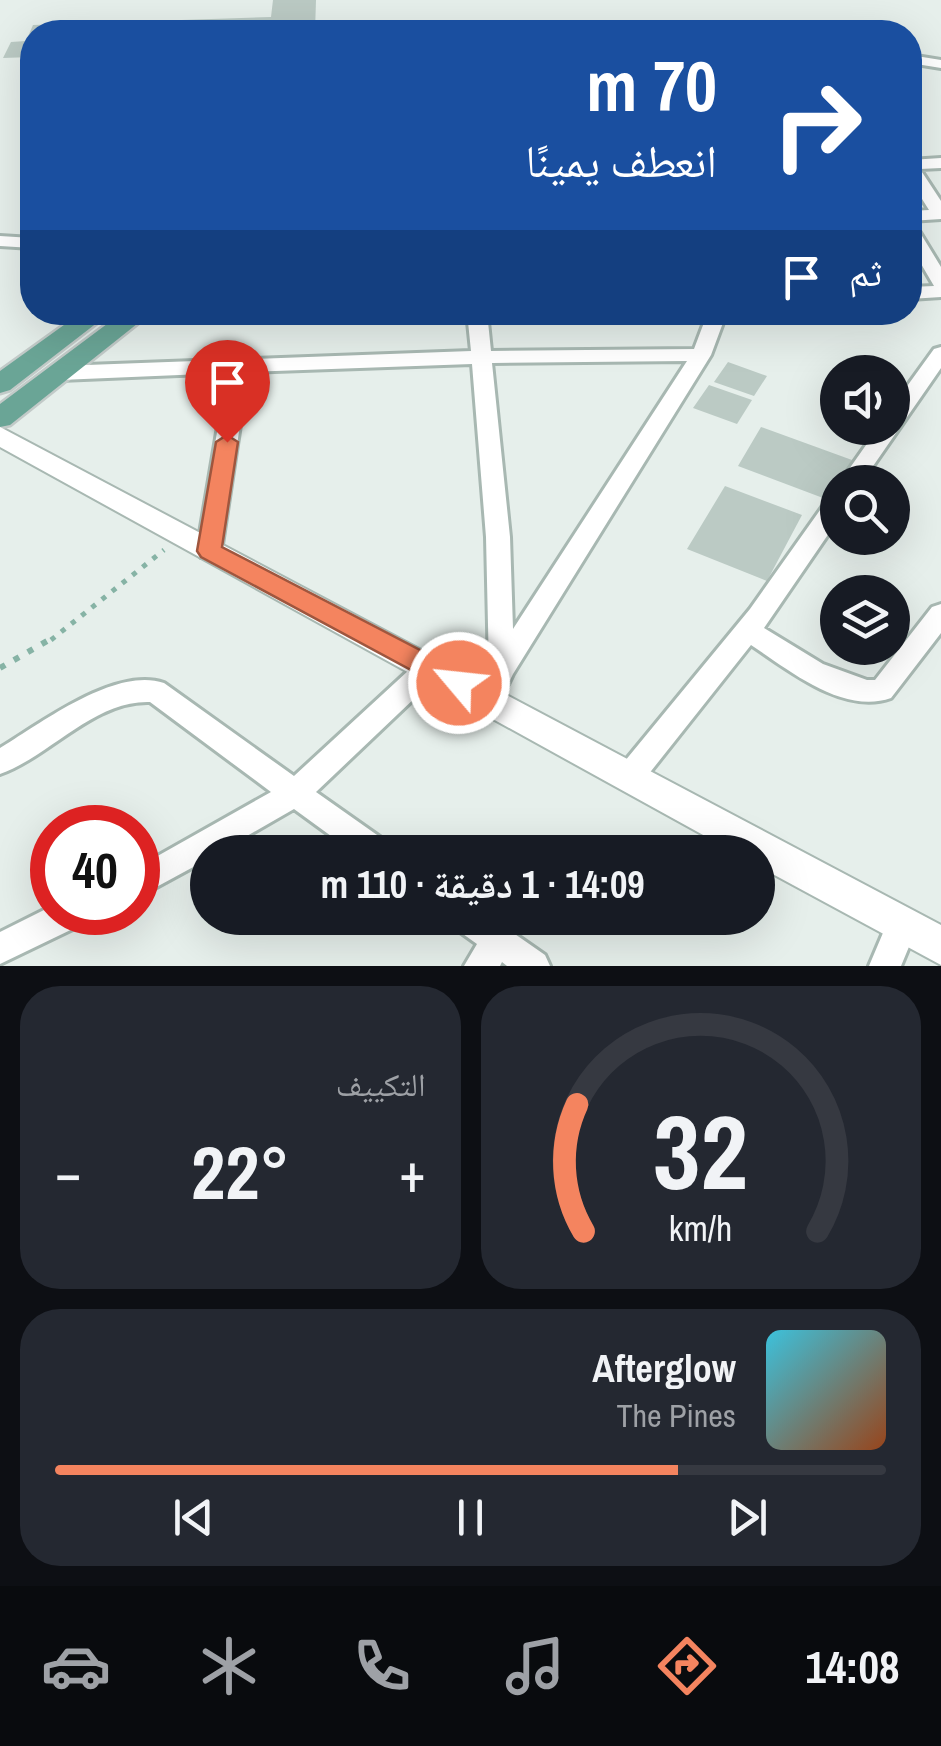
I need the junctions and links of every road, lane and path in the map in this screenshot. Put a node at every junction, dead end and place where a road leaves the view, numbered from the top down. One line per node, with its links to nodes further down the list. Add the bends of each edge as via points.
1 (922, 185): 2 (street, via 941,214)
2 (922, 215)
3 (922, 250): 4 (street)
4 (941, 282)
5 (82, 325): 14 (main road)
6 (123, 325): 13 (main road)
7 (479, 325): 11 (street)
8 (713, 325): 10 (street)
9 (941, 353): 15 (street)
10 (701, 355): 11 (street); 24 (street)
11 (484, 358): 12 (street); 24 (street, via 498,537)
12 (238, 370): 13 (street); 19 (street)
13 (60, 373): 16 (main road)
14 (0, 384)
15 (910, 398)
16 (0, 418)
17 (0, 436): 19 (street)
18 (820, 527): 21 (street)
19 (197, 543): 22 (path); 23 (street)
20 (941, 614): 21 (street, via 882,690 867,694)
21 (747, 630): 26 (street)
22 (0, 668)
23 (430, 668): 24 (street); 27 (street)
24 (495, 684): 26 (street)
25 (0, 762): 27 (street, via 143,688)
26 (630, 776): 30 (street)
27 (296, 792): 28 (street); 29 (street)
28 (353, 835)
29 (160, 870)
30 (902, 925): 32 (street); 36 (street)
31 (30, 933): 33 (street)
32 (941, 946)
33 (0, 948)
34 (490, 953): 35 (street)
35 (534, 966)
36 (885, 966)

